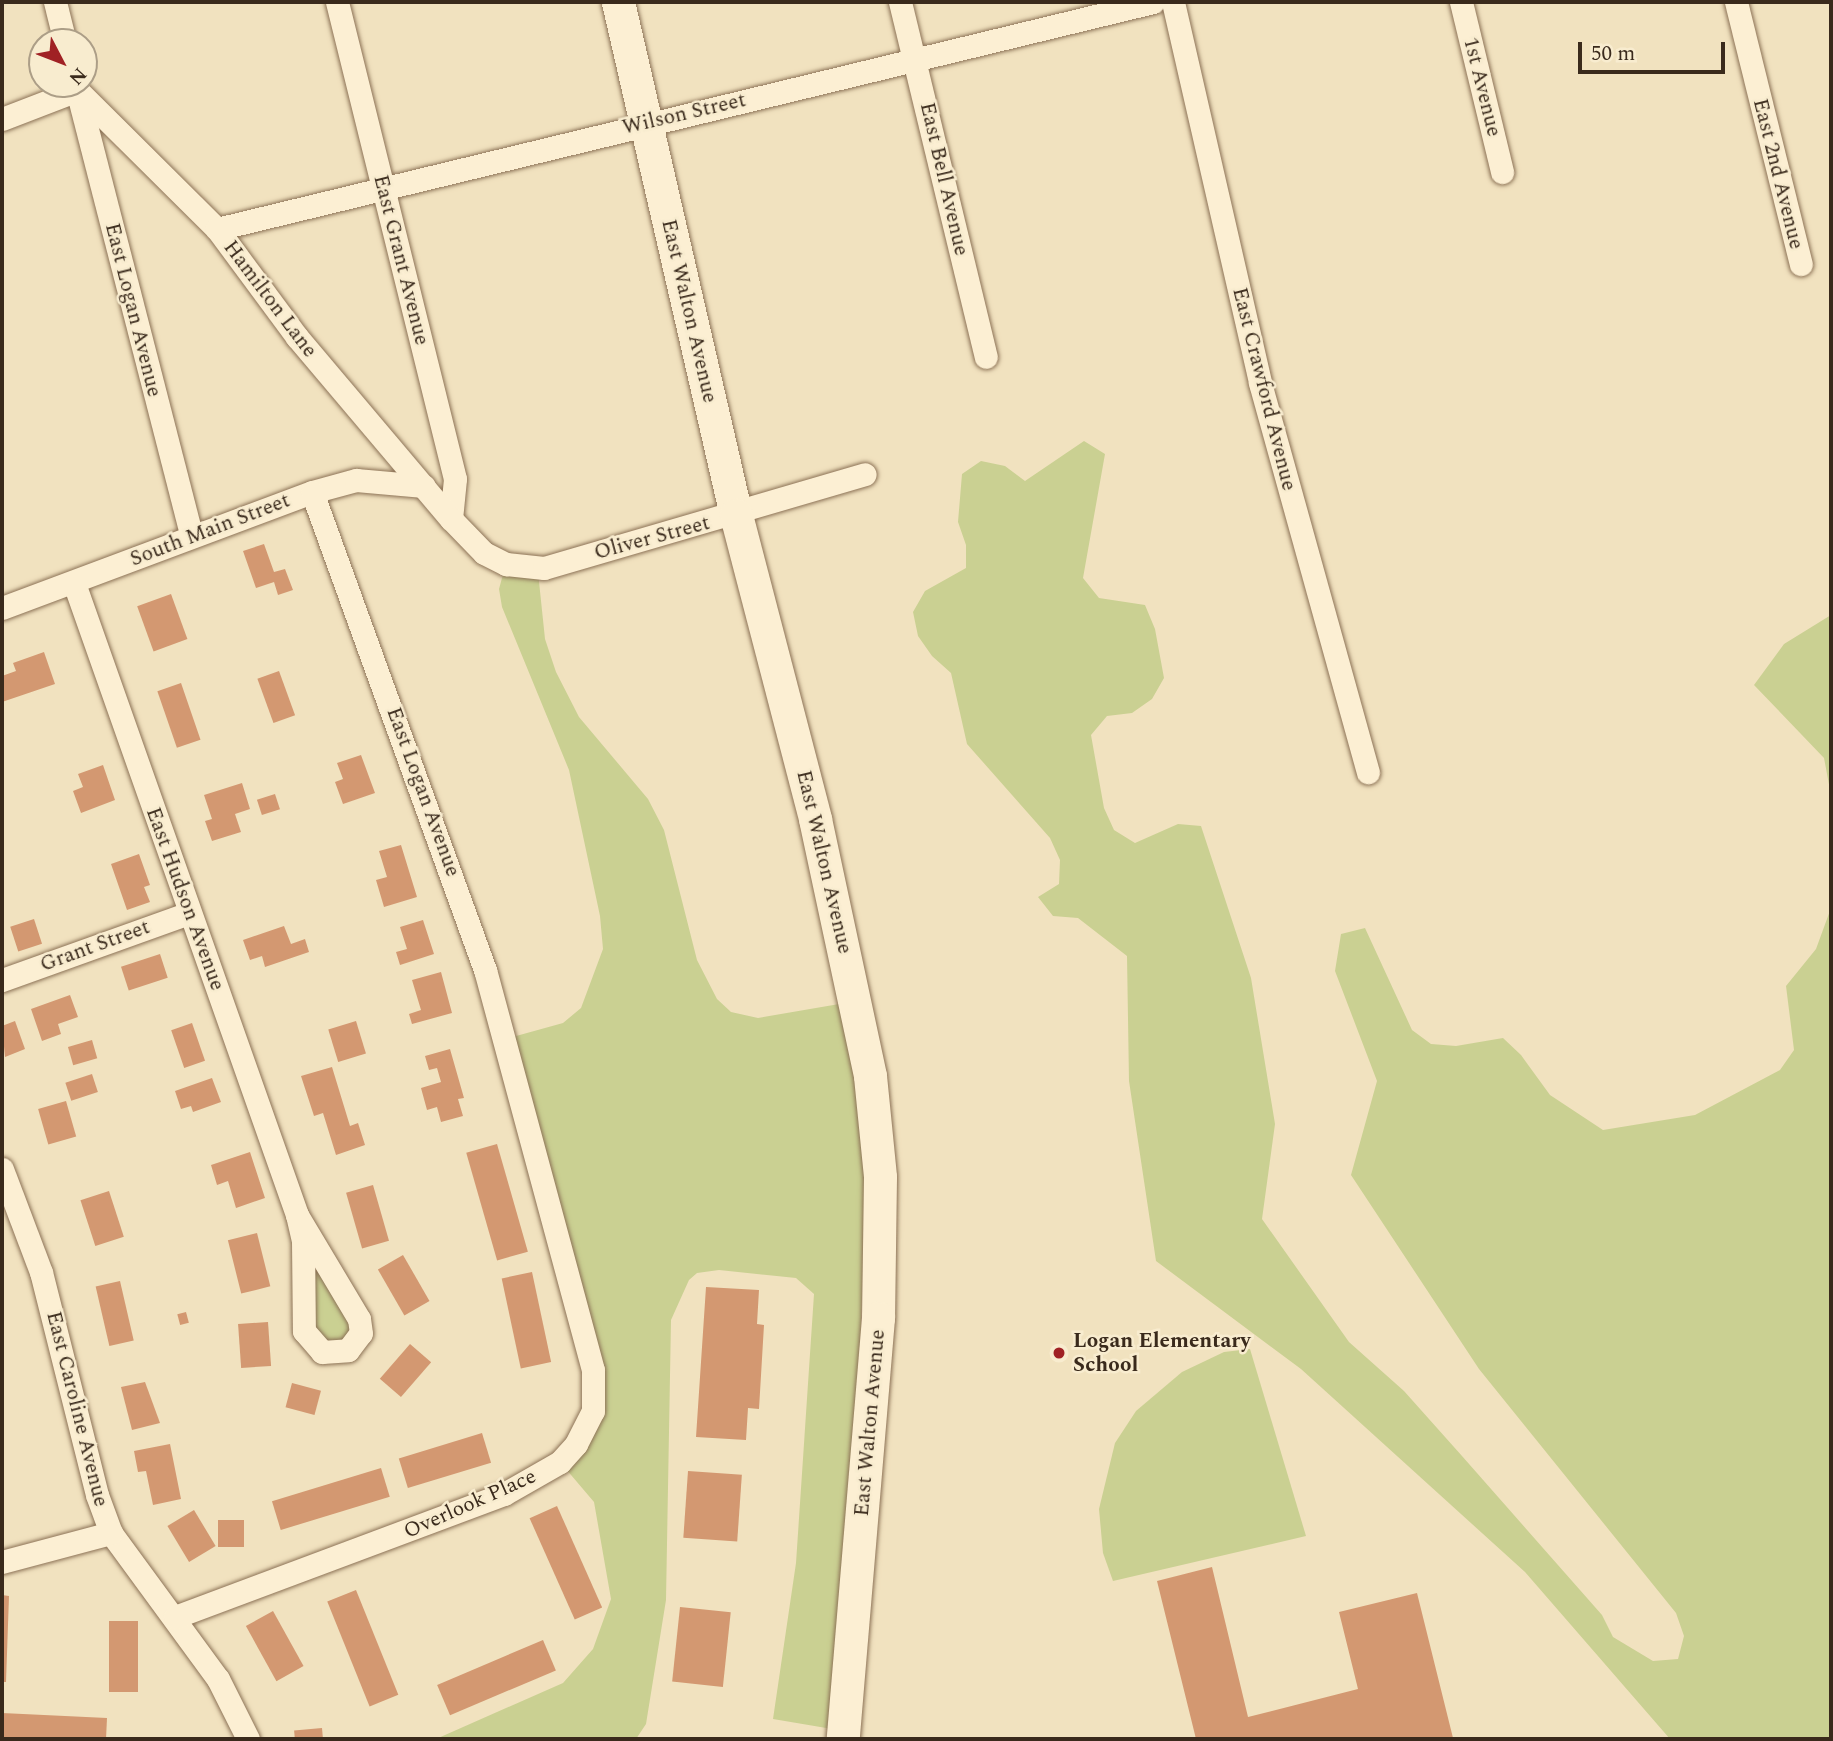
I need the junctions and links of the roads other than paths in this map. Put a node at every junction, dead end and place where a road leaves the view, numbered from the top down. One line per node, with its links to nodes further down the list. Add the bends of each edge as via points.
1 (55, 2): 9 (street)
2 (337, 2): 17 (street, East Grant Avenue)
3 (618, 2): 15 (main road, East Walton Avenue)
4 (900, 2): 10 (street, East Bell Avenue)
5 (1153, 2): 10 (street, Wilson Street)
6 (1173, 2): 29 (street, East Crawford Avenue, via 1259,383)
7 (1461, 2): 16 (street, 1st Avenue)
8 (1736, 2): 19 (street, East 2nd Avenue)
9 (62, 28)
10 (915, 60): 15 (street, Wilson Street); 20 (street, East Bell Avenue)
11 (51, 98): 14 (street)
12 (79, 98): 26 (street, East Logan Avenue)
13 (87, 98): 18 (street, Hamilton Lane)
14 (2, 119)
15 (647, 123): 17 (street, Wilson Street); 24 (main road, East Walton Avenue)
16 (1502, 172)
17 (384, 188): 18 (street, Wilson Street); 25 (street, East Grant Avenue, via 455,479)
18 (217, 229): 22 (street, Hamilton Lane, via 297,337)
19 (1801, 264)
20 (986, 357)
21 (865, 474): 24 (street, Oliver Street)
22 (424, 486): 23 (street, South Main Street, via 356,481); 25 (street, Hamilton Lane)
23 (312, 492): 26 (street, South Main Street); 32 (street, East Logan Avenue, via 454,879)
24 (736, 515): 25 (street, Oliver Street, via 544,568 525,568 484,553); 39 (main road, East Walton Avenue, via 857,1003 876,1128 881,1233 876,1374)
25 (452, 519)
26 (191, 535): 27 (street, South Main Street)
27 (74, 583): 28 (street, South Main Street); 30 (street, East Hudson Avenue)
28 (2, 608)
29 (1368, 772)
30 (189, 913): 31 (street, Grant Street); 34 (street, East Hudson Avenue)
31 (2, 980)
32 (522, 1097): 37 (street, Overlook Place, via 593,1370 593,1411 576,1444 560,1462 504,1494)
33 (2, 1169): 35 (street, East Caroline Avenue, via 41,1272 97,1496)
34 (297, 1215): 34 (street, East Hudson Avenue, via 303,1242 304,1331 322,1352 348,1350 361,1333 359,1319)
35 (111, 1534): 36 (street); 37 (street, East Caroline Avenue)
36 (2, 1562)
37 (175, 1617): 38 (street, East Caroline Avenue, via 218,1679)
38 (248, 1739)
39 (843, 1739)

